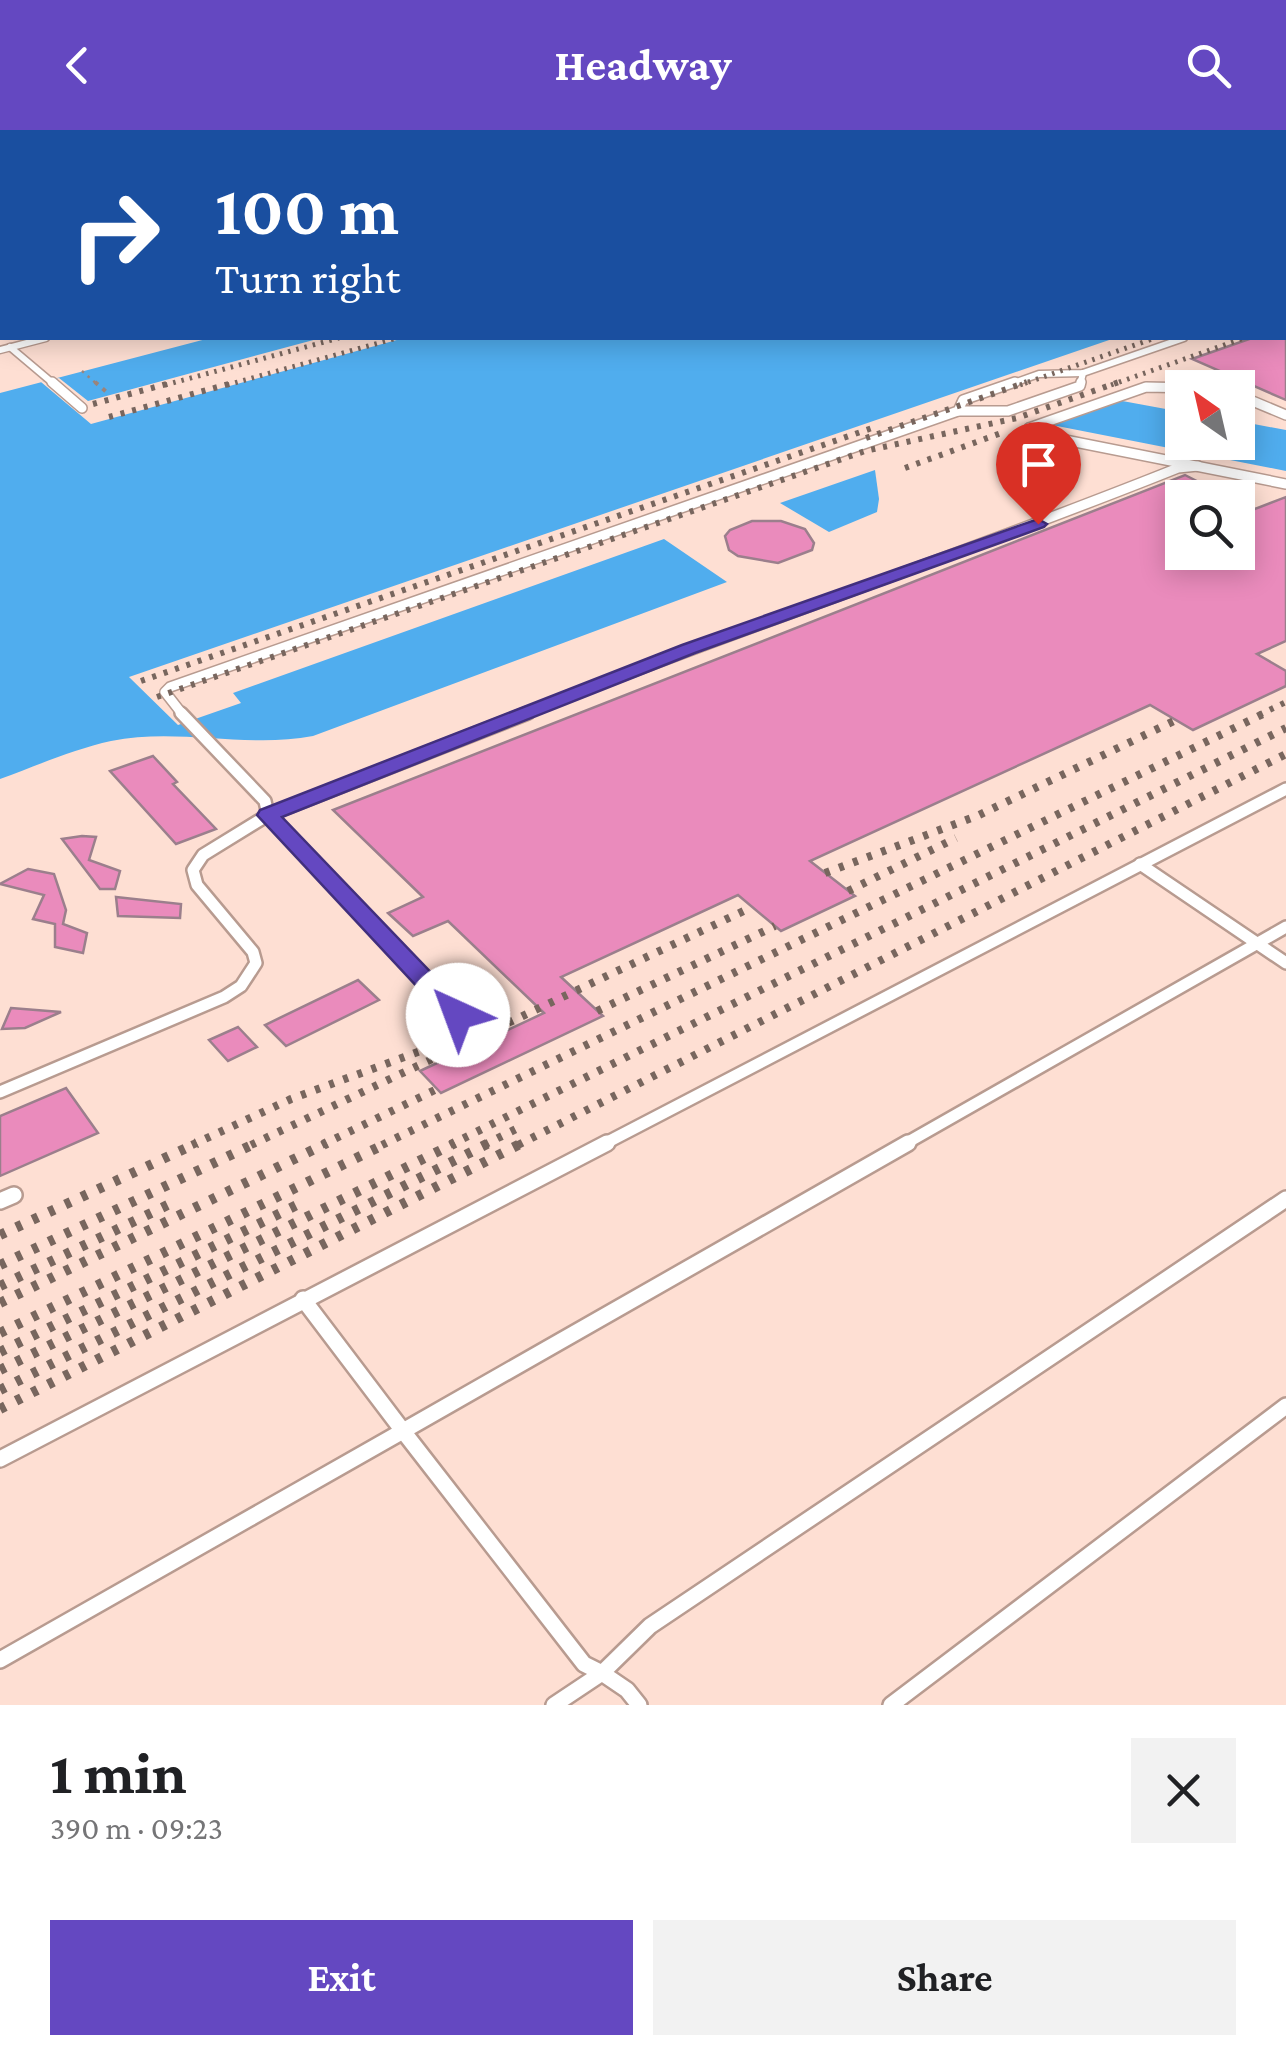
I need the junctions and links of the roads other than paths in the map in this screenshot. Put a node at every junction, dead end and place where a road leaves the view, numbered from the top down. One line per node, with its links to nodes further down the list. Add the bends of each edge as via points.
1 (36, 340): 3 (lane)
2 (1178, 340): 4 (lane)
3 (10, 345): 7 (lane)
4 (1082, 373): 8 (lane, via 1039,374 963,400); 8 (lane, via 1080,386 1008,411)
5 (1165, 387): 10 (lane, via 1146,386 1028,428)
6 (1255, 402): 9 (lane)
7 (82, 408)
8 (958, 412): 15 (lane, via 166,689 167,698 265,801)
9 (1286, 416)
10 (1165, 460)
11 (1167, 460): 12 (lane)
12 (1198, 466): 13 (lane); 15 (lane, via 688,649)
13 (1286, 484)
14 (1286, 788): 16 (lane)
15 (268, 815): 20 (lane); 21 (lane, via 204,855 193,870 197,885 253,952 256,963 241,986)
16 (1140, 864): 18 (lane); 25 (lane)
17 (1286, 927): 18 (lane)
18 (1256, 944): 19 (lane); 27 (lane)
19 (1286, 964)
20 (458, 1015)
21 (0, 1092)
22 (14, 1195): 24 (lane)
23 (1286, 1199): 30 (lane, via 650,1626)
24 (0, 1202)
25 (303, 1300): 27 (lane); 28 (lane)
26 (1286, 1406): 33 (lane)
27 (403, 1431): 29 (lane); 30 (lane, via 584,1664)
28 (0, 1459)
29 (0, 1660)
30 (602, 1673): 31 (lane); 32 (lane)
31 (554, 1705)
32 (640, 1705)
33 (892, 1705)

